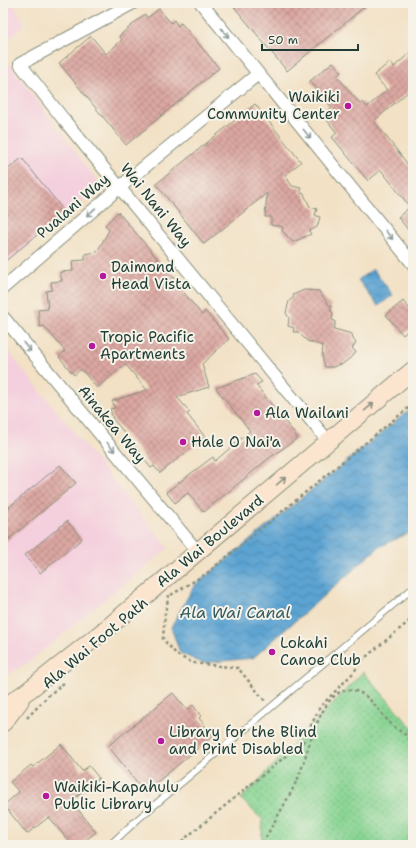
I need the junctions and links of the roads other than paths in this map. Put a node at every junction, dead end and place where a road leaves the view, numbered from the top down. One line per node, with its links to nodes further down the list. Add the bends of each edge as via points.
1 (133, 3): 4 (street, Wai Nani Way, via 20,64)
2 (201, 3): 3 (street, one-way to 3)
3 (258, 74): 4 (street, Pualani Way); 5 (street, one-way to 5)
4 (120, 187): 6 (street, Pualani Way, one-way to 6); 9 (street, Wai Nani Way)
5 (413, 264)
6 (3, 288)
7 (3, 317): 10 (street, Ainakea Way, one-way to 10)
8 (413, 370): 9 (main road, Ala Wai Boulevard, one-way to 8)
9 (328, 441): 10 (main road, Ala Wai Boulevard, one-way to 9)
10 (197, 551): 12 (main road, Ala Wai Boulevard)
11 (413, 588): 15 (lane)
12 (29, 690): 13 (main road, Ala Wai Boulevard); 14 (main road)
13 (3, 708)
14 (3, 723)
15 (110, 845)

